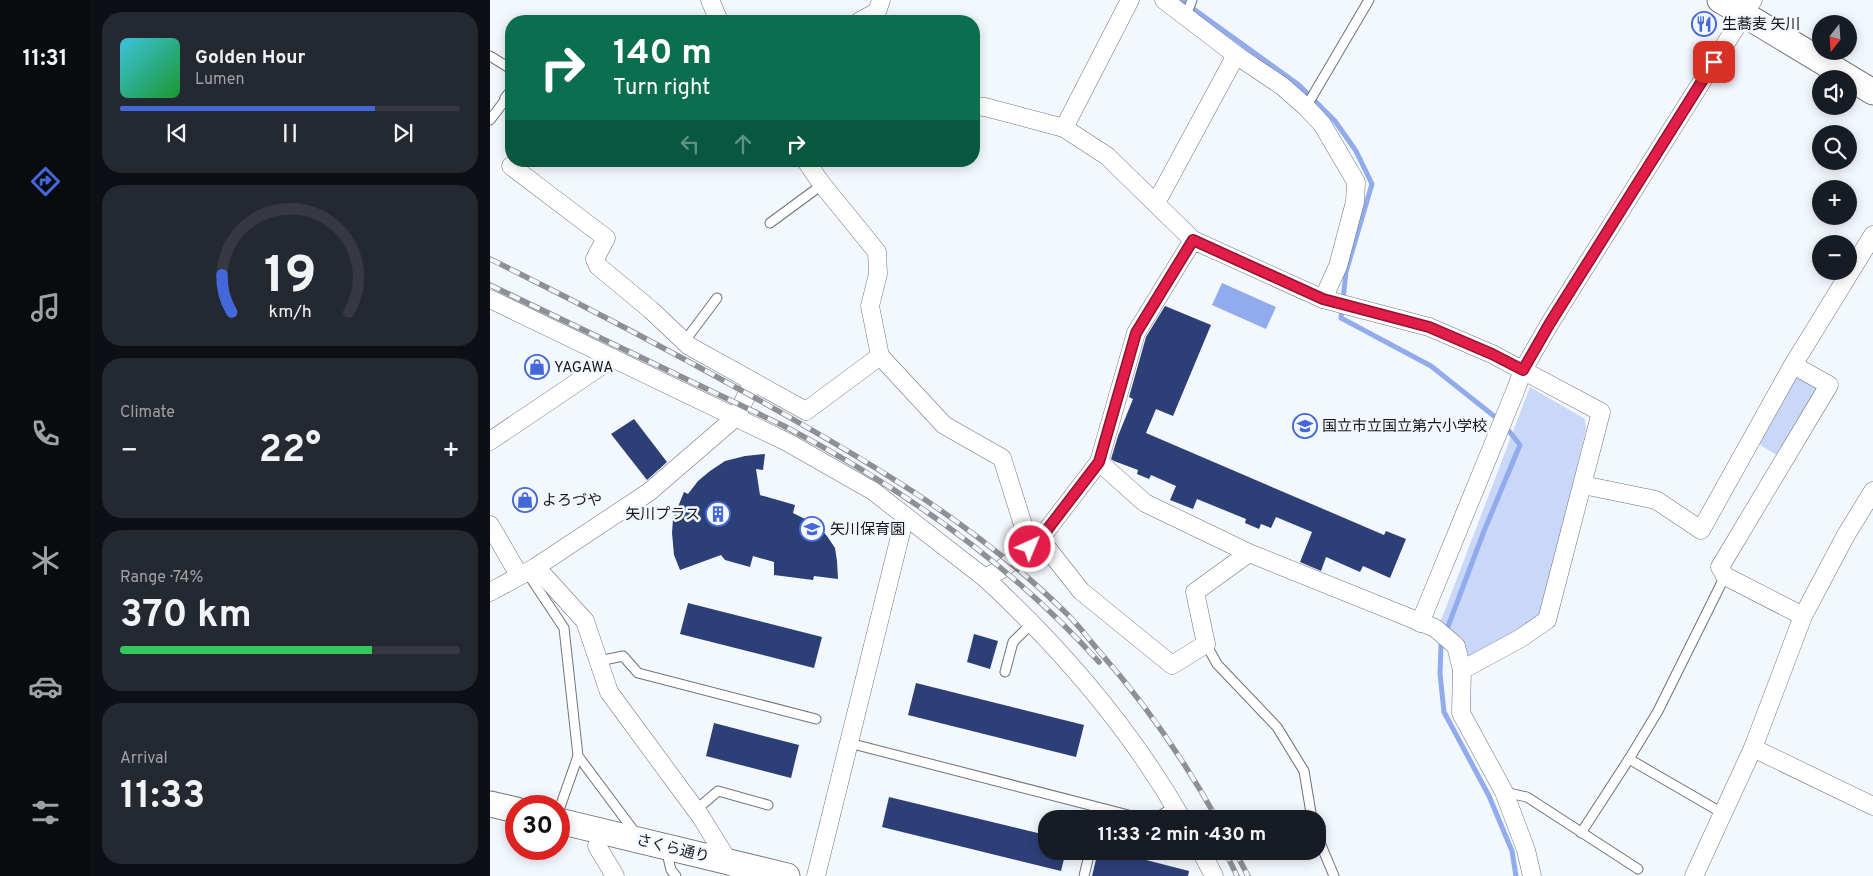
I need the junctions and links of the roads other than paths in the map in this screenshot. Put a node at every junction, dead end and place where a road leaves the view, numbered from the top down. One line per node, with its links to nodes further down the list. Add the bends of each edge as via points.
1 (710, 0): 9 (street)
2 (881, 0): 10 (street, via 877,12)
3 (1130, 0): 19 (street)
4 (1164, 0): 7 (street)
5 (1369, 0): 16 (lane)
6 (1720, 0): 8 (street)
7 (1189, 7): 11 (street)
8 (1749, 7): 14 (street); 34 (street)
9 (716, 15)
10 (871, 15)
11 (1236, 55): 16 (street); 23 (street)
12 (491, 59): 13 (lane)
13 (505, 66)
14 (1873, 92)
15 (505, 105): 18 (lane)
16 (1307, 105): 29 (street, via 1356,182 1355,202 1338,266)
17 (980, 107): 19 (street)
18 (490, 120)
19 (1064, 128): 23 (street, via 1107,156)
20 (517, 167): 30 (street, via 606,238 595,259 598,266)
21 (810, 167): 22 (street)
22 (822, 184): 24 (lane); 31 (street, via 877,252 878,274 870,306)
23 (1156, 203): 26 (street)
24 (770, 223)
25 (1873, 235): 33 (street)
26 (1193, 240): 29 (street); 38 (street, via 1136,333)
27 (718, 298): 30 (lane)
28 (490, 299): 32 (street)
29 (1336, 303): 34 (street, via 1429,327)
30 (684, 342): 35 (street)
31 (880, 356): 35 (street, via 806,410); 43 (street, via 944,425 1002,458)
32 (613, 358): 36 (street); 37 (street)
33 (1794, 366): 39 (street, via 1702,530 1656,500); 46 (street, via 1829,385 1720,567)
34 (1523, 370): 39 (street, via 1601,412); 51 (street)
35 (753, 382): 36 (street)
36 (736, 417): 41 (street, via 873,491); 45 (street, via 649,492)
37 (490, 440)
38 (1099, 462): 43 (street); 44 (street, via 1145,503)
39 (1583, 485): 54 (street, via 1547,620)
40 (1873, 491): 49 (street)
41 (905, 516): 47 (street); 57 (street)
42 (490, 525): 45 (street)
43 (1035, 543): 47 (street); 52 (street, via 1081,591 1172,665)
44 (1249, 554): 51 (street); 52 (street, via 1195,592)
45 (527, 571): 48 (street); 53 (street, via 585,622); 59 (lane, via 564,628)
46 (1725, 576): 49 (street); 60 (lane, via 1658,711)
47 (985, 578): 50 (street)
48 (490, 592)
49 (1803, 616): 58 (street)
50 (1032, 623): 55 (lane, via 1013,642); 70 (street, via 1112,714)
51 (1428, 626): 54 (street, via 1456,646)
52 (1206, 644): 71 (lane, via 1217,664 1277,727 1304,772)
53 (599, 662): 56 (lane, via 623,656 638,673); 68 (street, via 609,692)
54 (1462, 670): 61 (street, via 1461,713)
55 (1006, 672)
56 (816, 718)
57 (849, 743): 67 (lane); 85 (street)
58 (1753, 748): 65 (street); 72 (street)
59 (578, 756): 62 (lane); 76 (lane)
60 (1629, 759): 72 (lane); 75 (lane)
61 (1504, 792): 75 (lane, via 1528,797); 89 (street, via 1526,850)
62 (564, 795)
63 (490, 804): 66 (street)
64 (768, 804): 68 (lane, via 718,791)
65 (1873, 806)
66 (505, 807)
67 (1100, 809): 69 (lane)
68 (696, 810): 81 (street)
69 (1104, 810)
70 (1178, 810)
71 (1310, 810)
72 (1724, 814): 90 (street)
73 (570, 824): 74 (street, さくら通り)
74 (603, 831): 76 (street, さくら通り); 82 (street, via 597,846)
75 (1581, 832): 80 (lane)
76 (654, 844): 81 (street, さくら通り); 83 (lane)
77 (1326, 857): 88 (lane)
78 (1088, 860): 86 (lane)
79 (1206, 860): 87 (street)
80 (1638, 868)
81 (734, 869): 84 (street, さくら通り)
82 (615, 876)
83 (676, 876)
84 (787, 876)
85 (816, 876)
86 (1084, 876)
87 (1214, 876)
88 (1334, 876)
89 (1532, 876)
90 (1694, 876)

